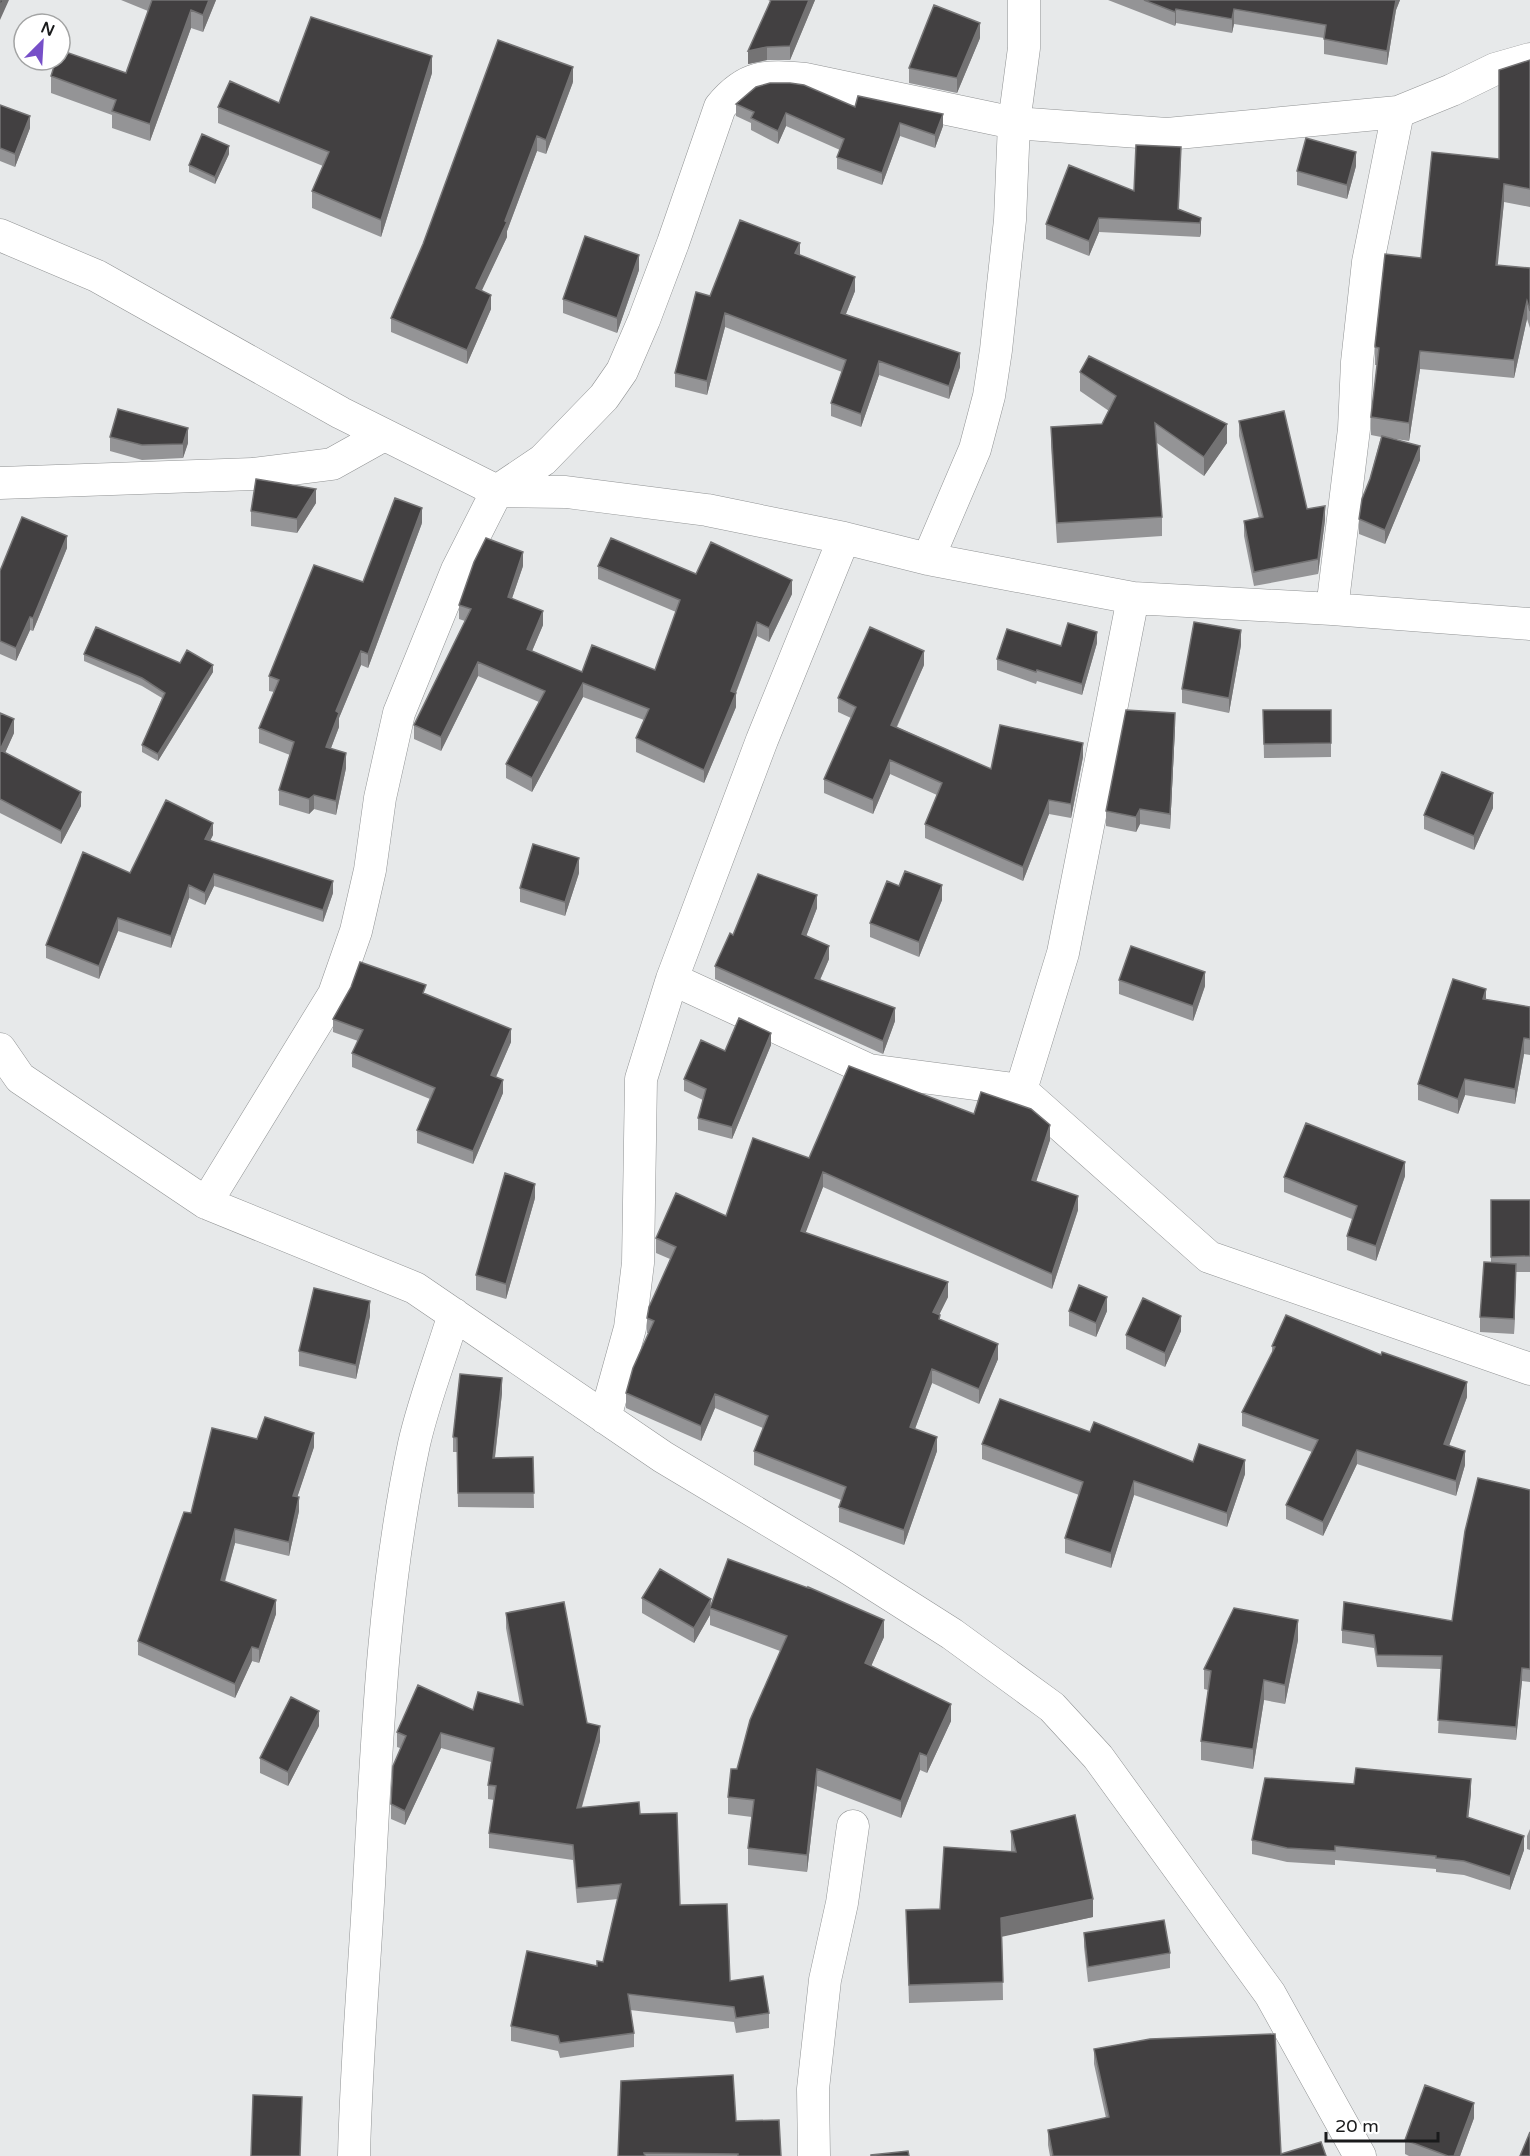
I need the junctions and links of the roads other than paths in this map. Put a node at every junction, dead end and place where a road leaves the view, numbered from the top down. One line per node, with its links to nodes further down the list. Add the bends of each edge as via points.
1 (1024, 0): 4 (street, via 1024,48)
2 (1530, 58): 3 (street, via 1495,69)
3 (1398, 112): 4 (street, via 1167,134); 12 (street, via 1368,262 1354,429)
4 (1014, 123): 8 (street, via 782,76 760,77 732,92 720,107 645,320 622,370 604,397 543,460); 10 (street, via 1010,220 989,396 975,449)
5 (0, 235): 6 (street, via 97,276)
6 (384, 435): 7 (street, via 332,464 253,474); 8 (street)
7 (0, 483)
8 (497, 491): 9 (street, via 566,492 707,510); 18 (street, via 457,570 399,713 356,932 334,994)
9 (844, 538): 10 (street); 14 (street)
10 (928, 559): 11 (street)
11 (1133, 598): 12 (street); 17 (street, via 1063,953)
12 (1332, 609): 13 (street)
13 (1530, 624)
14 (672, 979): 17 (street, via 869,1070); 21 (street, via 641,1079 638,1263 630,1328)
15 (0, 1049): 16 (street)
16 (10, 1086): 18 (street)
17 (1021, 1090): 20 (street, via 1209,1257)
18 (206, 1203): 19 (street, via 415,1288)
19 (454, 1314): 21 (street); 23 (street, via 415,1442 393,1559 375,1743)
20 (1530, 1370)
21 (605, 1418): 25 (street, via 952,1634 1052,1707 1098,1757 1270,1994)
22 (853, 1826): 24 (street, via 825,1980 813,2089)
23 (354, 2156)
24 (814, 2156)
25 (1360, 2156)

